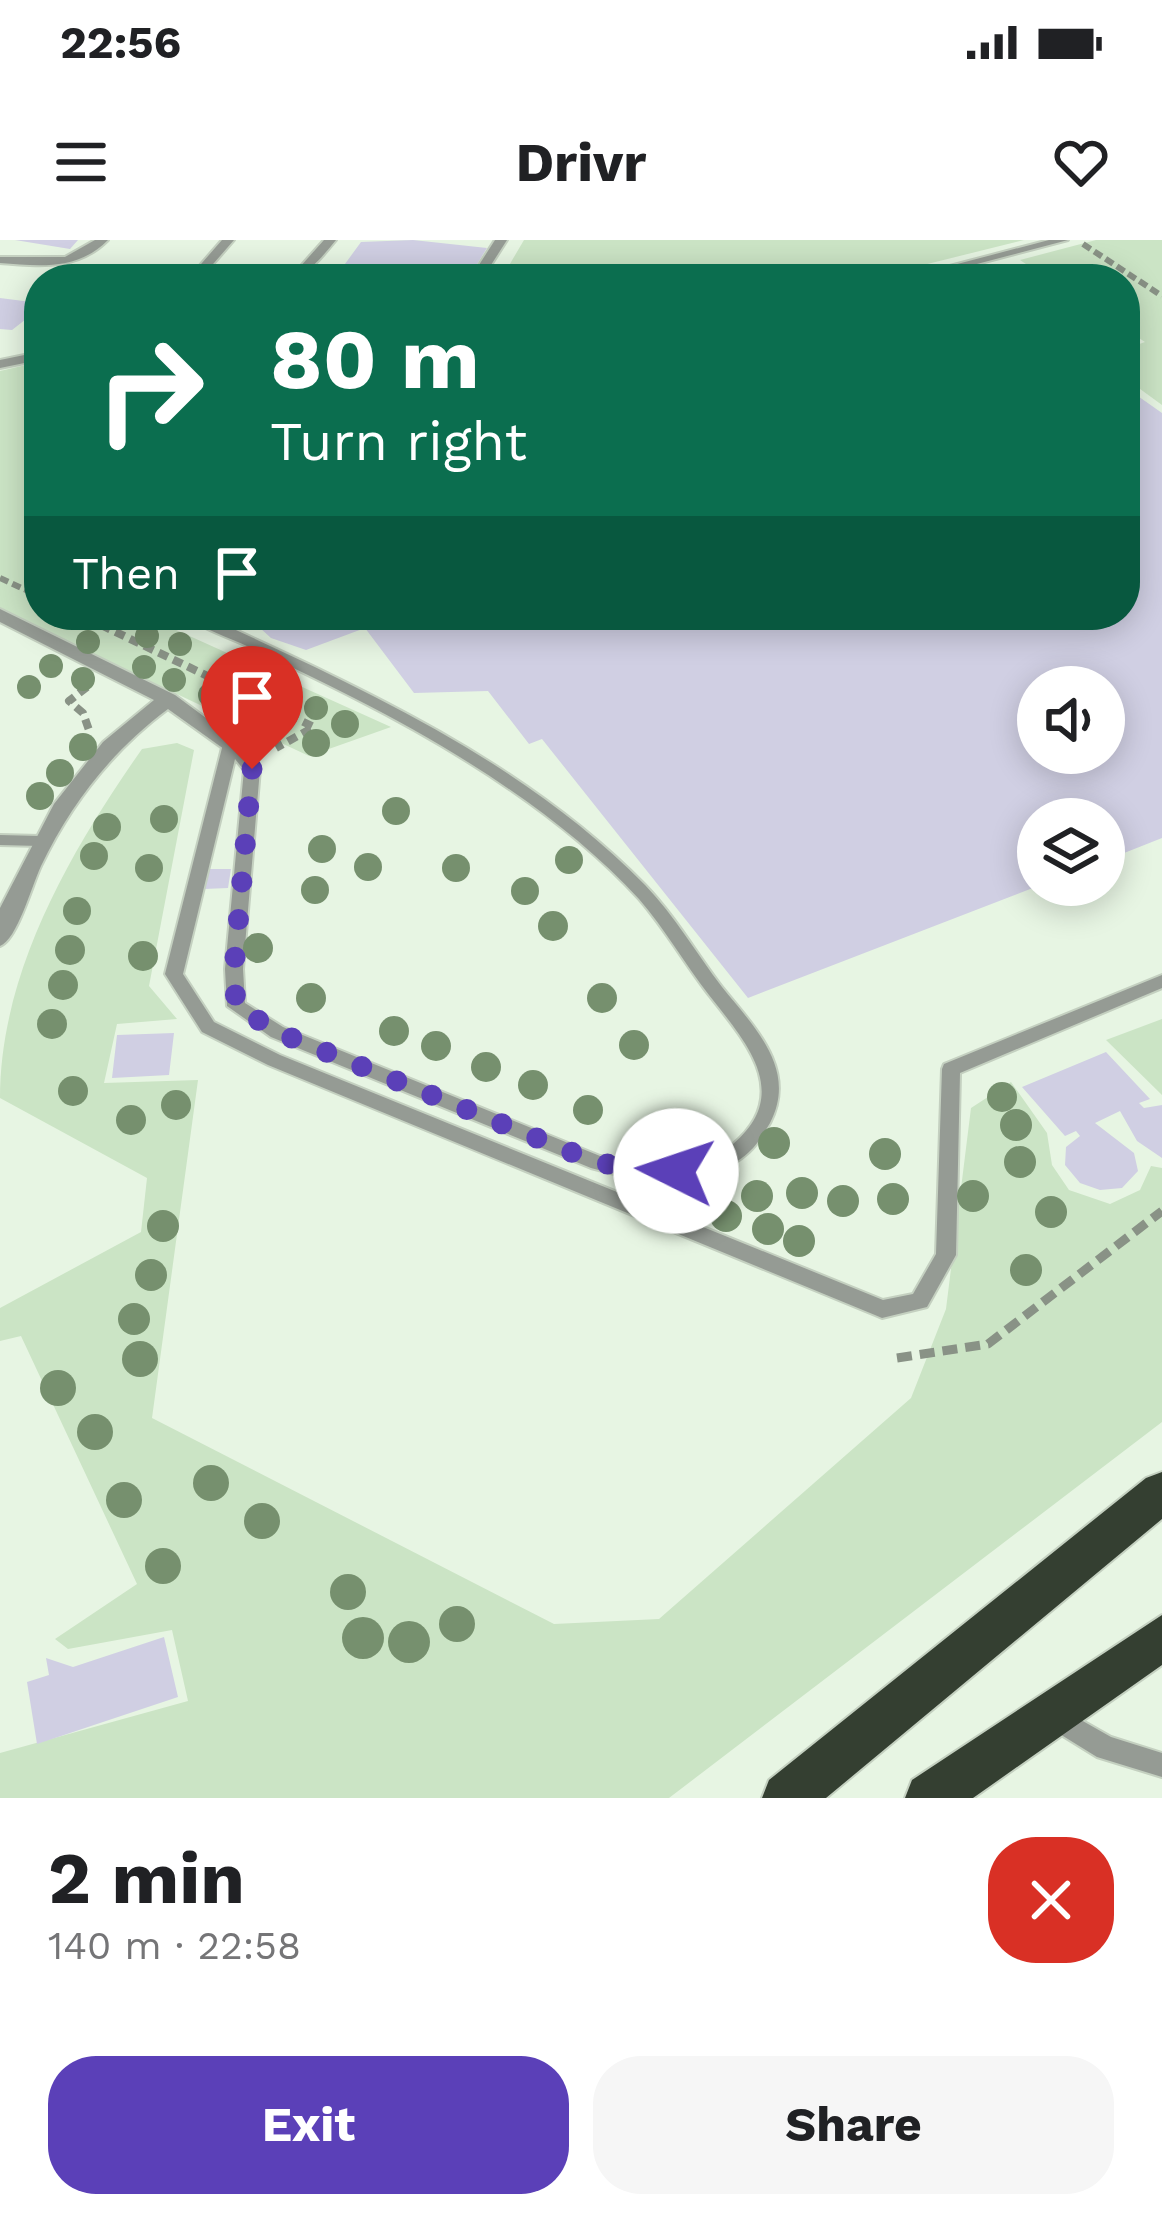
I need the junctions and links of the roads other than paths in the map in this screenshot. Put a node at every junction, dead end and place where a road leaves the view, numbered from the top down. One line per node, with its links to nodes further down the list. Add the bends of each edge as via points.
1 (102, 240): 5 (lane, via 87,256 61,264)
2 (228, 240): 6 (lane)
3 (330, 240): 7 (lane)
4 (1062, 240): 8 (lane)
5 (0, 260)
6 (207, 264)
7 (308, 264)
8 (966, 264)
9 (29, 630): 11 (street)
10 (222, 630): 12 (lane, via 422,724 539,802 635,885 769,1061 771,1109 746,1146 703,1169 649,1172 598,1163 277,1032 236,1006 252,769)
11 (168, 699): 12 (street); 14 (street, via 75,786)
12 (231, 744): 16 (lane, via 174,974 208,1027 882,1310 920,1300 946,1255 951,1069)
13 (0, 840): 14 (lane)
14 (40, 841): 15 (street)
15 (0, 938)
16 (1162, 981)
17 (1162, 1492): 21 (highway)
18 (1162, 1637): 19 (highway)
19 (1047, 1713): 20 (lane, via 1106,1748); 22 (highway)
20 (1162, 1765)
21 (782, 1798)
22 (930, 1798)

